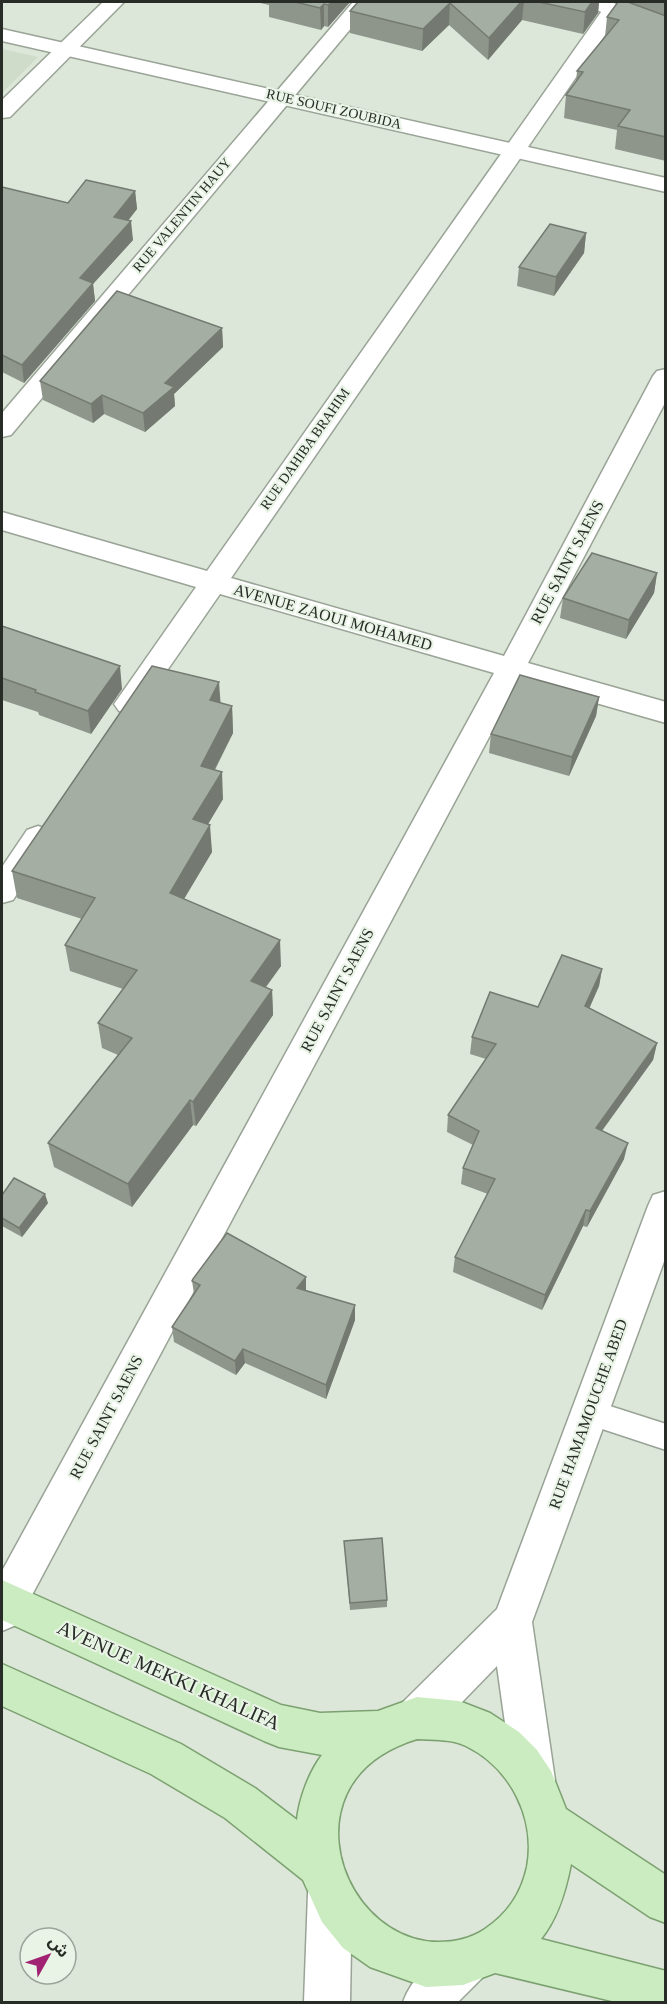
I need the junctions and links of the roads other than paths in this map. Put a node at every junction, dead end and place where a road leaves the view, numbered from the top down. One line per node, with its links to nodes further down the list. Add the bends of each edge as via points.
1 (114, 2): 6 (street)
2 (363, 2): 7 (street, RUE VALENTIN HAUY)
3 (603, 5): 4 (street); 9 (street, RUE DAHIBA BRAHIM)
4 (666, 31)
5 (2, 35): 6 (street, RUE SOUFI ZOUBIDA)
6 (65, 49): 7 (street, RUE SOUFI ZOUBIDA); 8 (street)
7 (282, 97): 9 (street, RUE SOUFI ZOUBIDA); 12 (street, RUE VALENTIN HAUY)
8 (2, 112)
9 (512, 151): 10 (street, RUE SOUFI ZOUBIDA); 14 (street, RUE DAHIBA BRAHIM)
10 (666, 185)
11 (666, 376): 15 (street, RUE SAINT SAENS)
12 (2, 429)
13 (2, 521): 14 (street, AVENUE ZAOUI MOHAMED)
14 (213, 582): 15 (street, AVENUE ZAOUI MOHAMED); 17 (street, RUE DAHIBA BRAHIM)
15 (511, 669): 16 (street, AVENUE ZAOUI MOHAMED); 23 (street, RUE SAINT SAENS)
16 (666, 713)
17 (114, 727)
18 (54, 814): 19 (street)
19 (2, 891)
20 (666, 1206): 21 (street, RUE HAMAMOUCHE ABED)
21 (588, 1412): 22 (lane); 24 (street, RUE HAMAMOUCHE ABED)
22 (666, 1437)
23 (3, 1605): 27 (main road, AVENUE MEKKI KHALIFA, via 279,1726 320,1734)
24 (512, 1622): 26 (street); 28 (street)
25 (2, 1685): 30 (main road, via 166,1759 240,1803)
26 (417, 1718): 27 (main road); 28 (main road, via 451,1720 483,1731 511,1752)
27 (377, 1732): 30 (main road, via 353,1750 334,1773 322,1802 317,1833)
28 (534, 1780): 29 (main road)
29 (549, 1823): 31 (main road); 32 (main road, via 551,1853 546,1883 534,1910 516,1932)
30 (325, 1879): 32 (main road, via 347,1922 372,1944 401,1959 433,1965); 34 (street)
31 (666, 1901)
32 (480, 1956): 33 (main road, via 654,1989); 35 (street)
33 (666, 1995)
34 (327, 2002)
35 (426, 2002)

